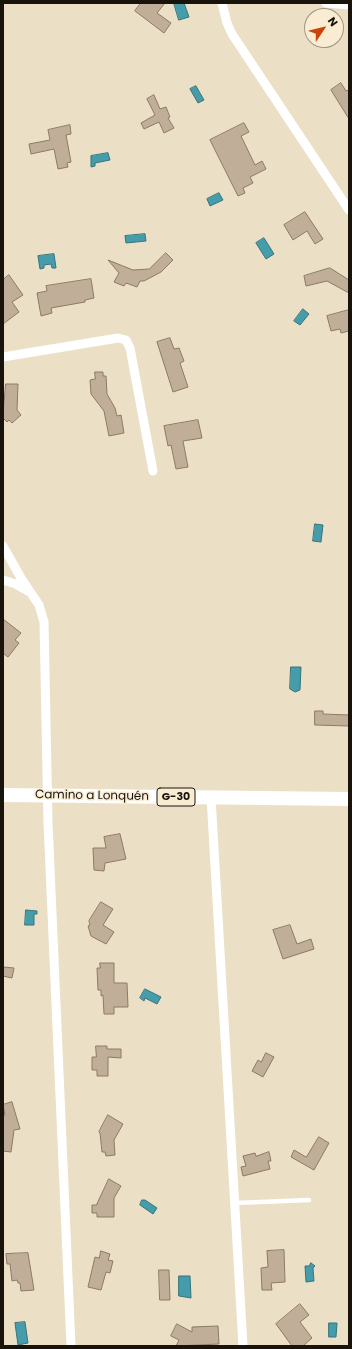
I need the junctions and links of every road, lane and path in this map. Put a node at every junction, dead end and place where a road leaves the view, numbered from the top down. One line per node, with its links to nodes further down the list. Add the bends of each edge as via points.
1 (222, 3): 4 (street, via 226,23 232,34)
2 (326, 3): 3 (street)
3 (349, 5)
4 (349, 210)
5 (3, 357): 6 (street, via 118,338 126,340 130,348)
6 (153, 471)
7 (3, 546): 9 (street)
8 (3, 580): 9 (street)
9 (31, 593): 11 (street, via 39,604 44,622)
10 (3, 795): 11 (main road, Camino a Lonquén / G-30)
11 (47, 795): 12 (main road, Camino a Lonquén / G-30); 16 (street)
12 (211, 797): 13 (main road, Camino a Lonquén / G-30); 15 (street)
13 (349, 799)
14 (309, 1200): 15 (lane)
15 (235, 1203): 17 (street)
16 (71, 1346)
17 (243, 1346)

